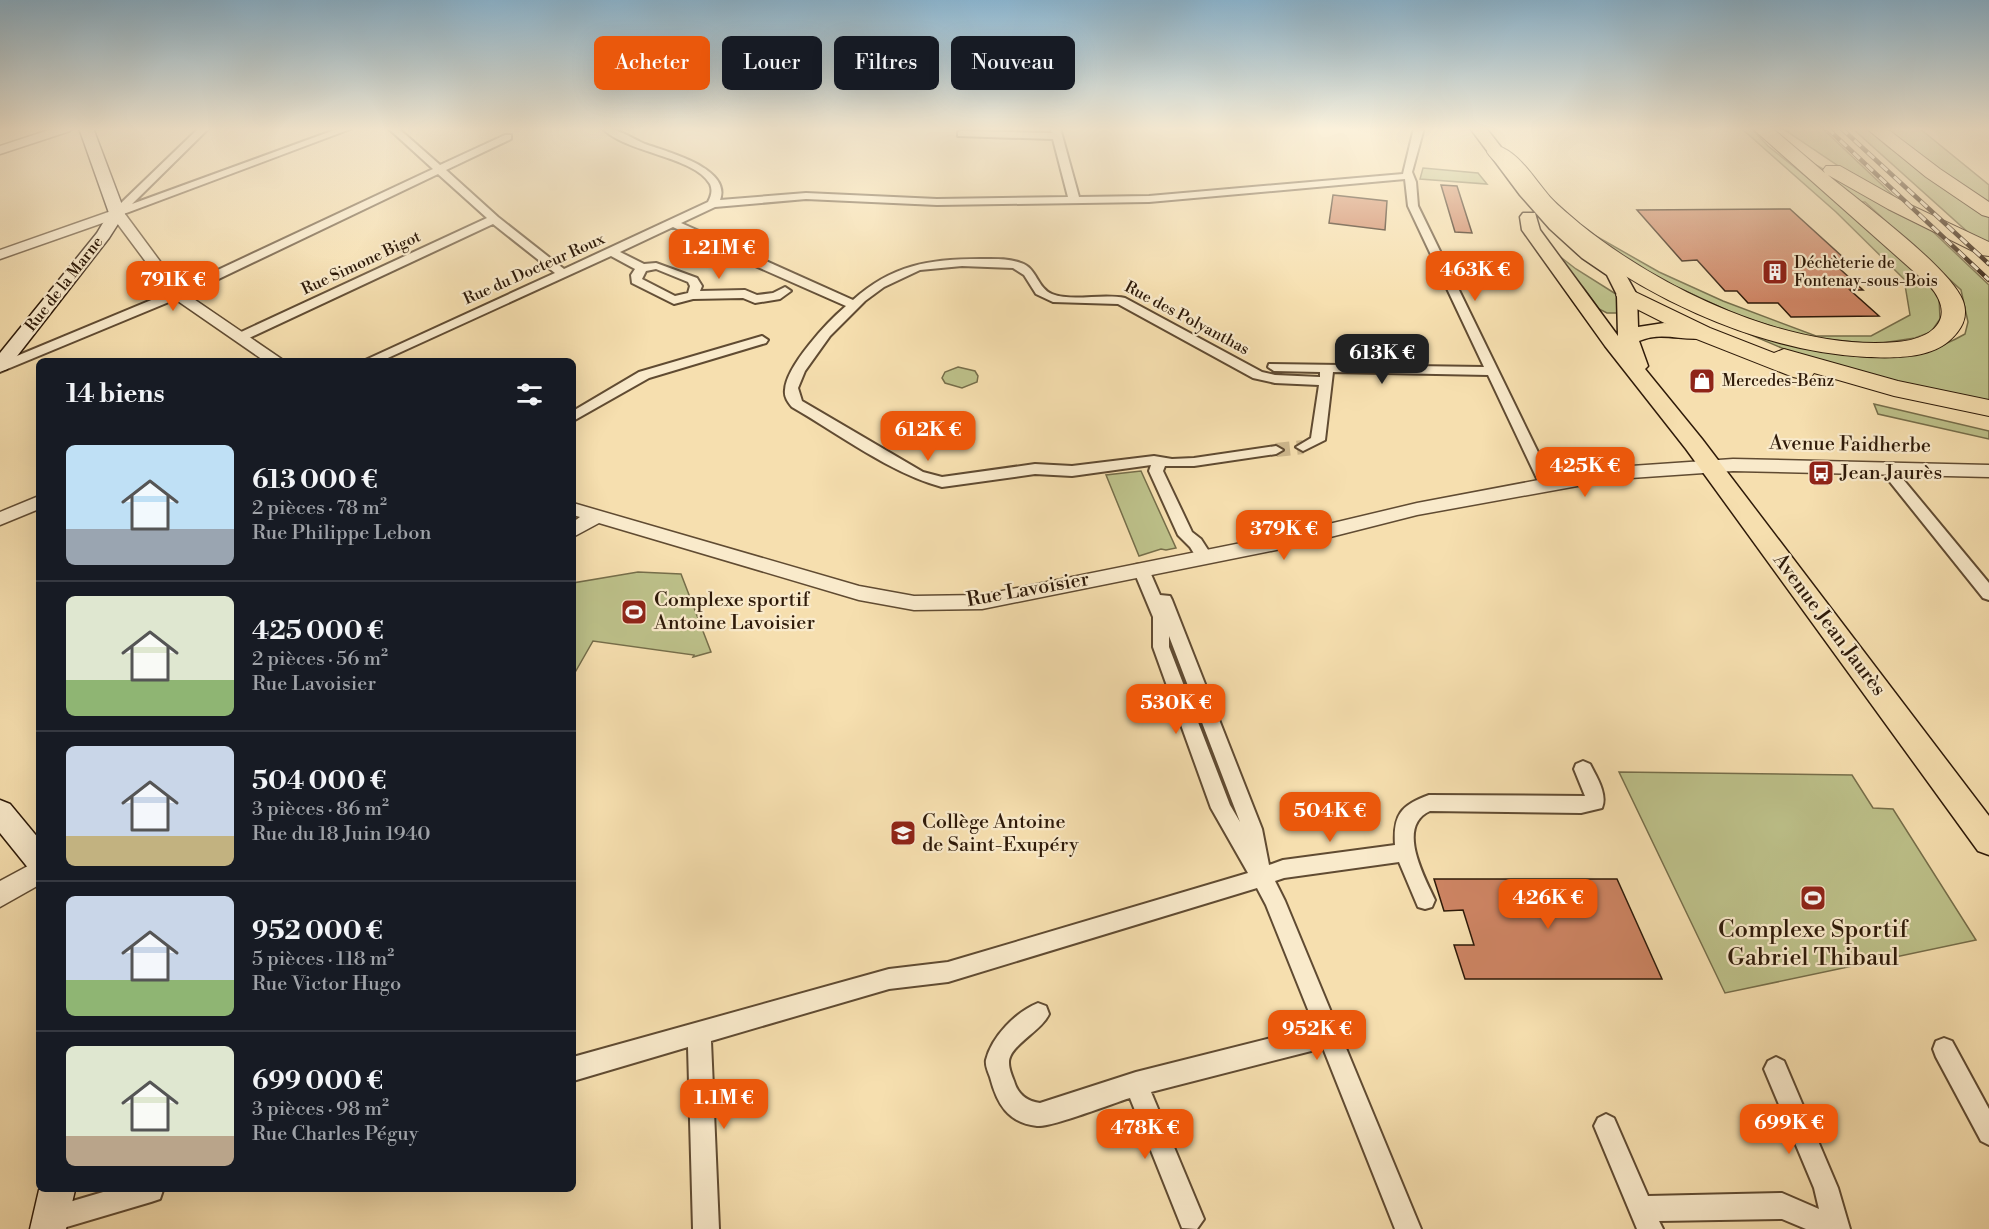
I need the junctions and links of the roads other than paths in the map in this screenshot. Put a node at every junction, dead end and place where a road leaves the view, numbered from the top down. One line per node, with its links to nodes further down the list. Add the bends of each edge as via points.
1 (107, 185): 19 (main road)
2 (145, 185): 19 (street, Rue de la Marne)
3 (192, 185): 19 (street)
4 (406, 185): 31 (street)
5 (458, 185): 21 (street)
6 (715, 185): 17 (street, via 717,197)
7 (1070, 185): 16 (street)
8 (1311, 185): 16 (street, via 1210,195)
9 (1411, 185): 43 (street, via 1413,206)
10 (1505, 185): 20 (main road)
11 (1523, 185): 27 (main road, via 1556,225)
12 (1531, 185): 13 (highway, via 1554,212 1593,243 1677,293 1747,325 1795,340 1866,351 1928,344 1946,332 1953,321 1954,305 1944,287)
13 (1828, 185)
14 (1859, 185): 23 (highway)
15 (1951, 185): 18 (highway)
16 (1074, 199): 17 (street, via 937,202 806,196)
17 (713, 204): 22 (street, Rue du Docteur Roux)
18 (1989, 211)
19 (117, 213): 25 (street); 31 (street); 41 (main road, Rue de la Marne)
20 (1528, 217): 29 (main road, via 1531,230); 34 (main road, via 1561,252)
21 (494, 219): 28 (street); 36 (street, Rue Simone Bigot)
22 (673, 223): 24 (street, Rue du Docteur Roux); 33 (street)
23 (1989, 250)
24 (612, 252): 26 (street); 28 (street, Rue du Docteur Roux)
25 (0, 255)
26 (642, 268): 32 (street, via 662,267 693,280); 32 (street, via 635,279 639,284 674,300)
27 (1615, 272): 34 (main road); 46 (highway, via 1700,320 1782,355 1894,388)
28 (564, 274): 40 (street, Rue du Docteur Roux)
29 (1569, 281): 34 (main road, via 1601,315 1618,318); 45 (main road, Avenue Jean Jaurès)
30 (785, 291): 32 (street, via 755,299 746,290)
31 (177, 294): 36 (street); 41 (street)
32 (693, 295)
33 (854, 304): 44 (street, Rue des Polyanthas, via 917,267 1014,264 1027,270 1047,296 1121,301 1258,375); 51 (street, Rue des Polyanthas, via 819,340 793,384 792,397 918,475 952,481 1035,469 1072,471)
34 (1628, 304): 35 (highway); 37 (main road)
35 (1702, 333): 37 (main road, via 1661,327); 48 (highway, via 1840,385)
36 (243, 336): 39 (street)
37 (1628, 338): 45 (main road)
38 (762, 340): 47 (street, via 644,375)
39 (273, 358)
40 (376, 358)
41 (0, 367)
42 (1274, 367): 44 (street)
43 (1491, 372): 44 (street); 55 (street)
44 (1326, 375): 49 (street, via 1318,440)
45 (1640, 375): 52 (main road, Avenue Jean Jaurès)
46 (1989, 408)
47 (576, 415)
48 (1989, 420)
49 (1303, 447)
50 (1276, 450): 51 (street, Rue des Polyanthas, via 1180,463)
51 (1157, 462): 61 (street, via 1156,471 1186,535)
52 (1709, 465): 53 (street, Avenue Faidherbe); 55 (street, Rue Lavoisier); 66 (main road, Avenue Jean Jaurès)
53 (1891, 468): 54 (street, Avenue Faidherbe); 63 (street)
54 (1989, 471)
55 (1546, 481): 61 (street, Rue Lavoisier, via 1291,540)
56 (36, 503): 59 (street)
57 (576, 510): 58 (street, Rue Lavoisier)
58 (596, 516): 60 (street); 62 (street, Rue Lavoisier, via 837,588 904,602 982,602)
59 (0, 519)
60 (576, 529)
61 (1200, 550): 62 (street, Rue Lavoisier)
62 (1145, 568): 70 (street, via 1161,617 1161,647 1221,808)
63 (1989, 594)
64 (1583, 769): 67 (street, via 1595,802 1419,805 1412,809 1404,827)
65 (0, 812): 68 (main road)
66 (1989, 841)
67 (1407, 852): 70 (street, via 1283,869); 72 (street, via 1411,872)
68 (36, 856)
69 (36, 873): 71 (street)
70 (1263, 876): 74 (street, via 948,972 889,979); 75 (street)
71 (0, 895)
72 (1425, 900)
73 (1038, 1014): 79 (street, via 1004,1044 997,1062 1006,1095 1022,1112 1040,1115)
74 (699, 1032): 77 (street); 86 (street)
75 (1329, 1035): 79 (street); 87 (street)
76 (1944, 1049): 81 (street)
77 (576, 1068)
78 (1776, 1070): 88 (street, via 1826,1188)
79 (1136, 1084): 84 (street)
80 (1606, 1126): 85 (street)
81 (1989, 1133)
82 (142, 1192): 83 (street)
83 (52, 1212)
84 (1191, 1219)
85 (1646, 1219): 88 (street, via 1782,1206)
86 (706, 1229)
87 (1408, 1229)
88 (1837, 1229)

